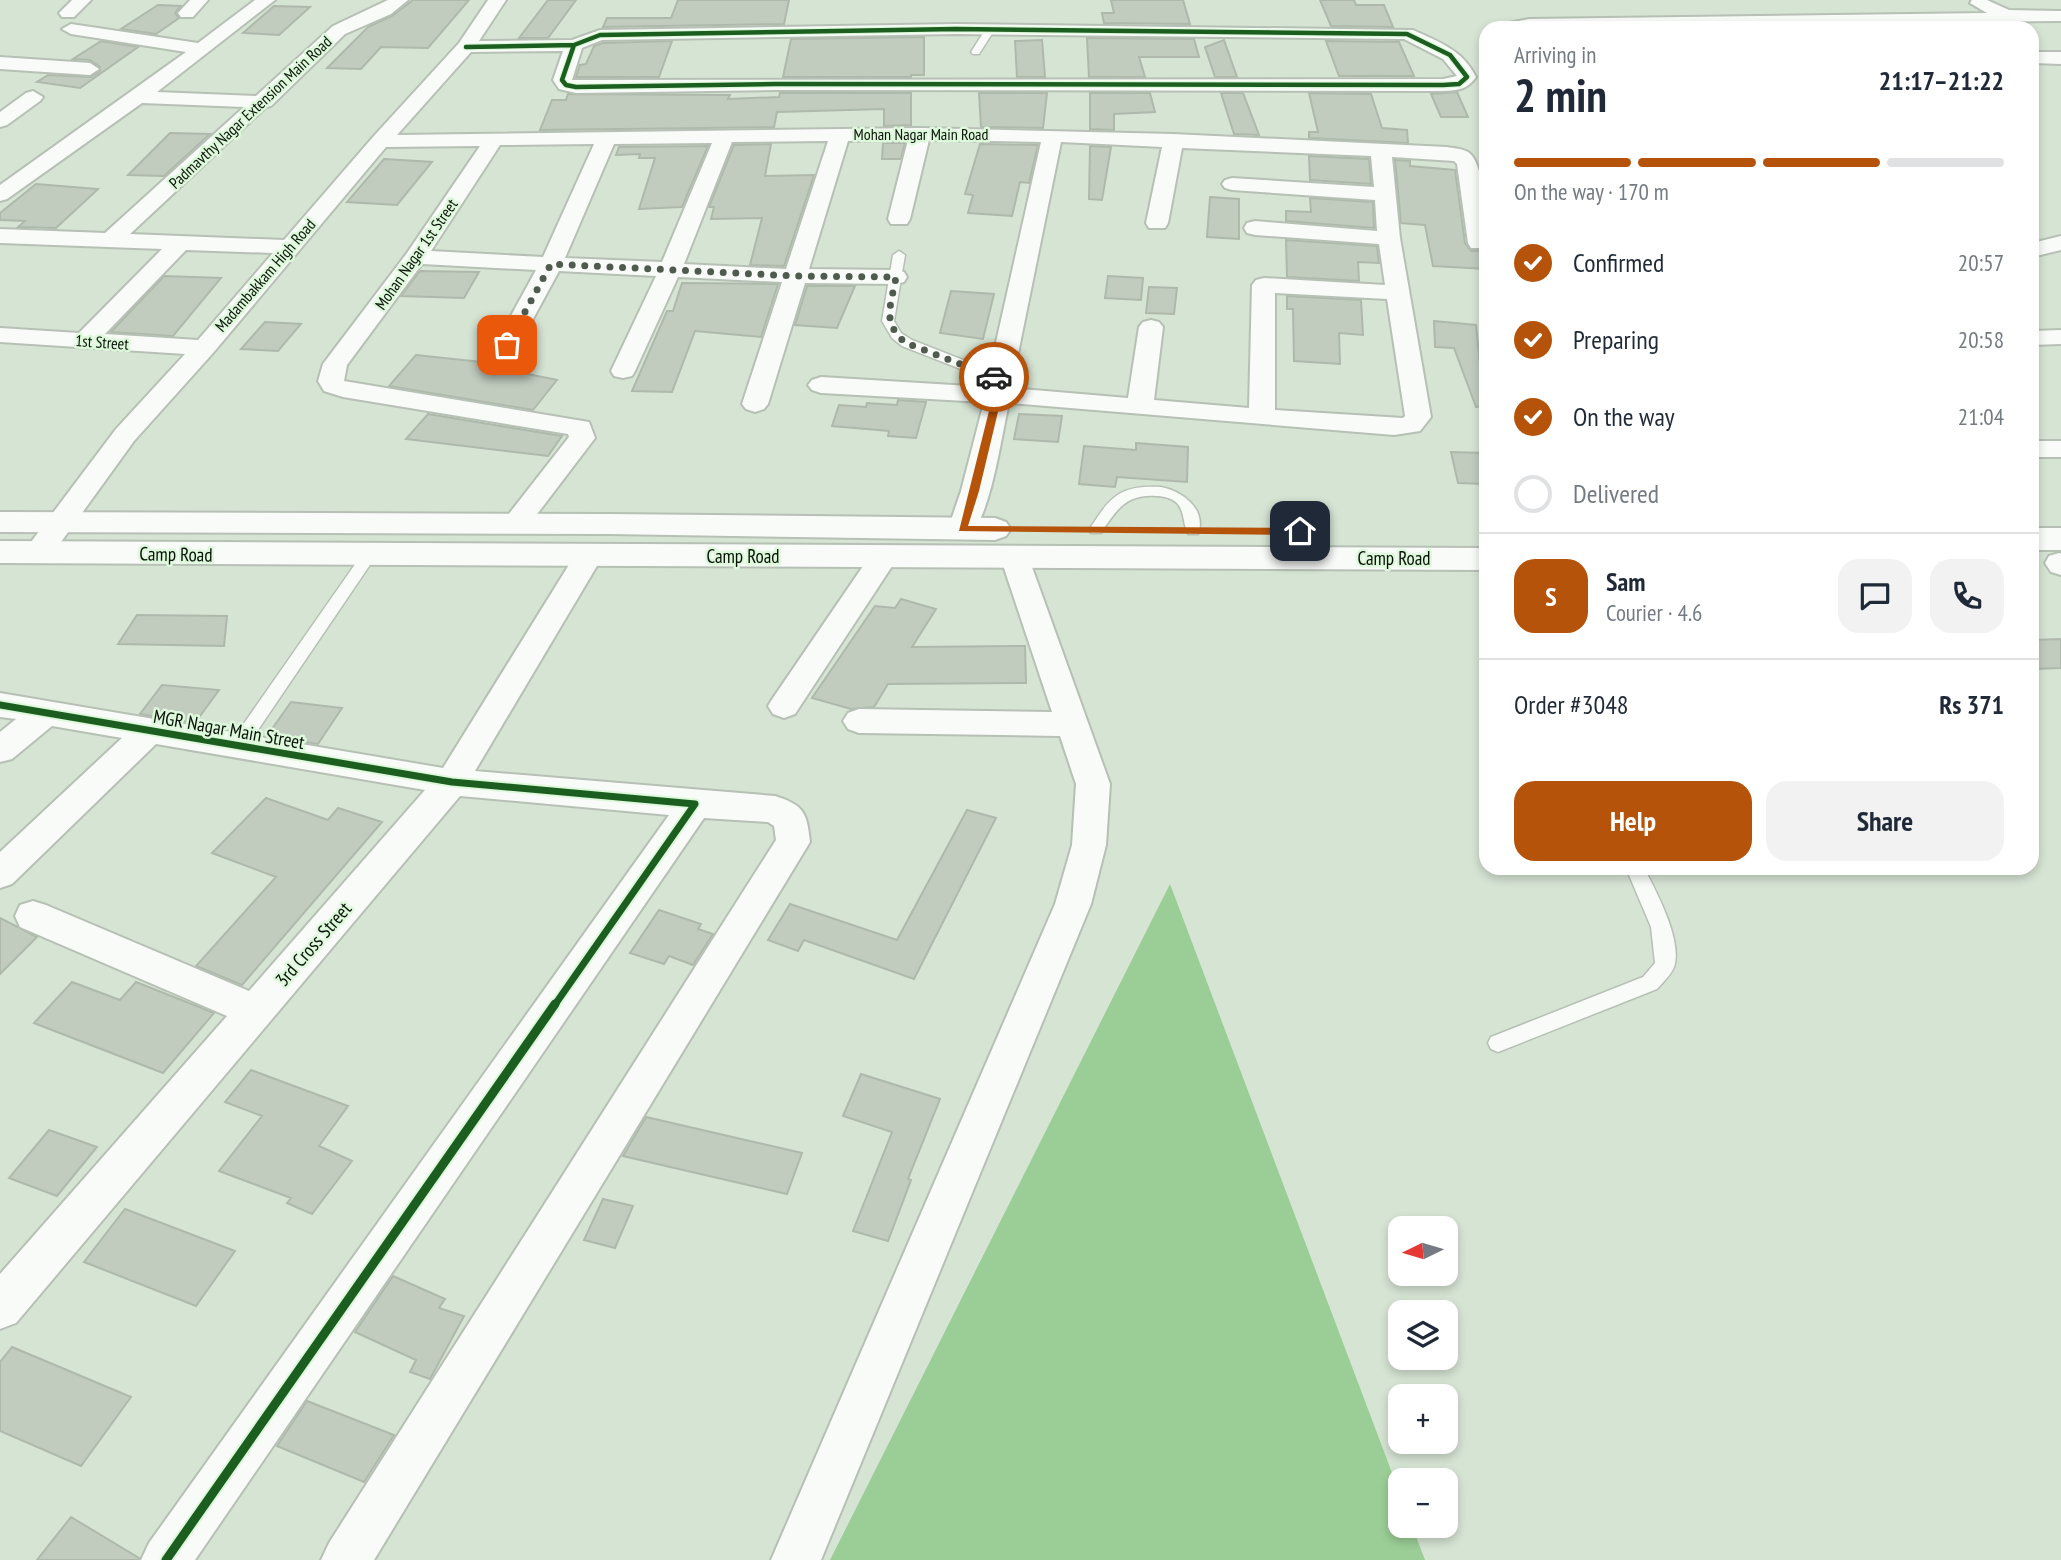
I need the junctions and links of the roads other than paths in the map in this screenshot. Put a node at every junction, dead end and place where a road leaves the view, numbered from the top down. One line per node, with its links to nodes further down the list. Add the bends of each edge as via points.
1 (82, 0): 18 (street, via 69,21)
2 (199, 0): 8 (street)
3 (265, 0): 18 (street)
4 (399, 0): 26 (street, Padmavthy Nagar Extension Main Road, via 375,16 339,30)
5 (496, 0): 17 (street, Madambakkam High Road)
6 (1973, 0): 9 (street, via 2006,15)
7 (1679, 8): 11 (street)
8 (187, 13)
9 (2061, 16)
10 (1998, 18): 12 (street)
11 (1690, 21)
12 (1950, 21)
13 (990, 29): 14 (street, via 1166,37); 16 (street, via 855,37 600,35); 19 (lane)
14 (1407, 34): 15 (street); 16 (street, via 1463,65 1467,77 1459,84 1443,85 1175,77 853,77 576,87 562,80)
15 (1452, 35)
16 (575, 45): 17 (street)
17 (466, 47): 33 (street, Madambakkam High Road)
18 (201, 49): 25 (street)
19 (976, 52)
20 (2039, 58): 21 (street)
21 (2061, 58)
22 (0, 63): 23 (street)
23 (90, 69)
24 (33, 97): 27 (street)
25 (138, 97): 26 (street); 40 (street)
26 (264, 102): 45 (street, Padmavthy Nagar Extension Main Road)
27 (0, 121)
28 (840, 134): 29 (street, Mohan Nagar Main Road); 31 (street, Mohan Nagar Main Road); 55 (street)
29 (920, 134): 30 (street, Mohan Nagar Main Road); 41 (street)
30 (1052, 136): 35 (street, Mohan Nagar Main Road); 66 (street)
31 (724, 137): 32 (street, Mohan Nagar Main Road); 54 (street)
32 (607, 138): 34 (street, Mohan Nagar Main Road); 52 (street)
33 (380, 141): 34 (street, Mohan Nagar Main Road); 49 (street, Madambakkam High Road)
34 (493, 141): 51 (street, Mohan Nagar 1st Street)
35 (1172, 141): 36 (street, Mohan Nagar Main Road); 42 (street)
36 (1381, 150): 39 (street); 47 (street, Mohan Nagar Main Road, via 1461,156 1467,163)
37 (1232, 184): 38 (street)
38 (1256, 186): 39 (street); 44 (street, via 1254,235)
39 (1385, 194): 44 (street)
40 (0, 195)
41 (899, 219)
42 (1157, 223)
43 (0, 236): 45 (street)
44 (1388, 237): 56 (street)
45 (111, 240): 46 (street)
46 (180, 243): 49 (street); 61 (street)
47 (1479, 243)
48 (2061, 243): 50 (street)
49 (289, 247): 62 (street, Madambakkam High Road)
50 (2039, 248)
51 (416, 257): 52 (street); 74 (street, Mohan Nagar 1st Street, via 335,364 331,381 343,389 580,428 582,438)
52 (551, 264): 54 (street); 63 (street)
53 (897, 266): 55 (street); 66 (lane, via 888,321 896,335)
54 (670, 271): 55 (street); 64 (street)
55 (796, 276): 67 (street)
56 (1396, 293): 69 (street, via 1254,284); 69 (street, via 1418,417 1411,425)
57 (1151, 327): 68 (street)
58 (0, 335): 61 (street, 1st Street)
59 (2061, 337): 60 (street)
60 (2039, 338)
61 (85, 341): 62 (street, 1st Street)
62 (204, 348): 73 (street, Madambakkam High Road, via 125,435)
63 (496, 365)
64 (623, 371)
65 (821, 385): 66 (street)
66 (998, 387): 68 (street); 75 (street)
67 (755, 404)
68 (1140, 406): 69 (street)
69 (1262, 416)
70 (2039, 449): 71 (street)
71 (2061, 449)
72 (0, 522): 73 (main road, Camp Road)
73 (62, 523): 74 (main road, Camp Road); 78 (street, Madambakkam High Road)
74 (515, 524): 75 (main road, Camp Road)
75 (962, 529): 80 (main road, Camp Road, via 1193,531)
76 (2039, 545): 85 (main road)
77 (0, 552): 78 (main road, Camp Road)
78 (38, 553): 79 (main road, Camp Road)
79 (370, 553): 82 (main road, Camp Road); 92 (lane)
80 (1479, 553)
81 (1479, 553): 83 (main road, Camp Road)
82 (590, 554): 84 (main road, Camp Road); 94 (street, 3rd Cross Street)
83 (1014, 555): 84 (main road, Camp Road); 90 (street)
84 (884, 557): 87 (street)
85 (2055, 558)
86 (0, 705): 88 (street, MGR Nagar Main Street)
87 (783, 706)
88 (46, 713): 91 (street, MGR Nagar Main Street); 93 (street)
89 (859, 721): 90 (street)
90 (1072, 724): 104 (street, via 1093,784 1089,845 1073,904)
91 (149, 731): 92 (street, MGR Nagar Main Street); 96 (street)
92 (237, 747): 94 (street, MGR Nagar Main Street)
93 (0, 750)
94 (452, 782): 95 (street, MGR Nagar Main Street); 99 (street, 3rd Cross Street)
95 (695, 804): 102 (street); 103 (street, MGR Nagar Main Street, via 775,809 791,819 793,842)
96 (0, 874)
97 (1638, 875): 100 (lane, via 1666,943 1665,965 1650,983)
98 (33, 916): 99 (street)
99 (256, 1011): 101 (street, 3rd Cross Street)
100 (1498, 1043)
101 (0, 1307)
102 (166, 1560)
103 (346, 1560)
104 (796, 1560)

